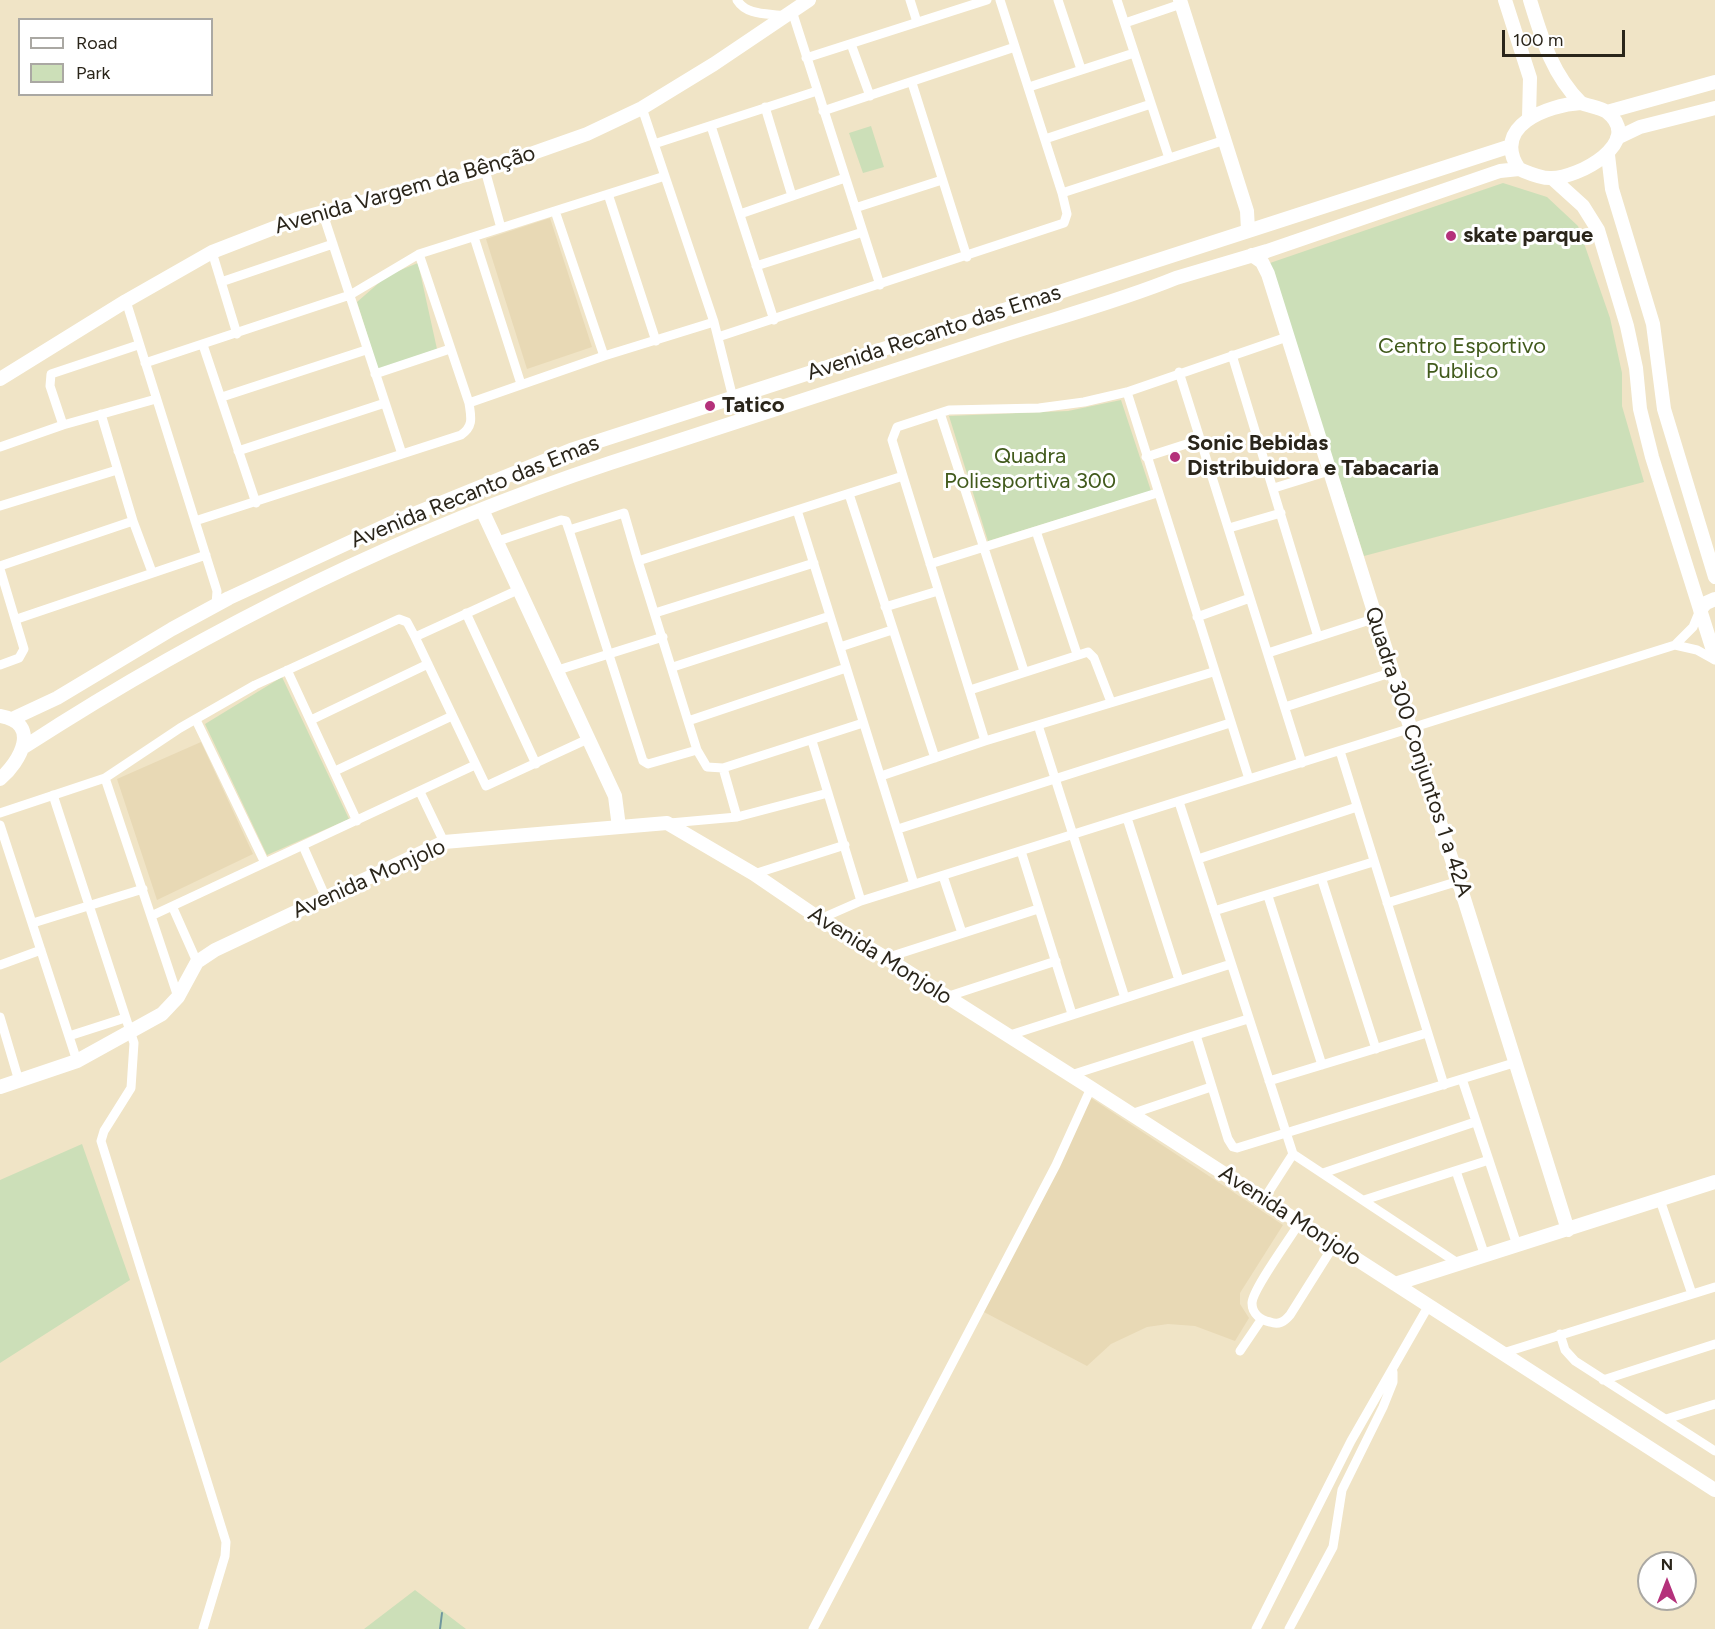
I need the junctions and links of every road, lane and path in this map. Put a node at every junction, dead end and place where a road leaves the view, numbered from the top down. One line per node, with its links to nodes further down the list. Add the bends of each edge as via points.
1 (737, 0): 11 (street, via 742,9)
2 (809, 0): 11 (street, Avenida Vargem da Bênção)
3 (910, 0): 12 (street)
4 (987, 0): 12 (street)
5 (1000, 0): 15 (street)
6 (1058, 0): 18 (street)
7 (1117, 0): 13 (street)
8 (1505, 0): 31 (street, via 1530,78)
9 (1530, 0): 24 (street, via 1551,64 1564,86)
10 (1181, 2): 13 (street); 35 (street)
11 (789, 13): 17 (street); 27 (street, Avenida Vargem da Bênção)
12 (917, 22): 14 (street)
13 (1125, 23): 16 (street)
14 (851, 44): 17 (street); 23 (street)
15 (1015, 47): 20 (street); 21 (street)
16 (1134, 53): 18 (street); 25 (street)
17 (806, 57): 22 (street)
18 (1081, 69): 21 (street)
19 (1715, 82): 30 (street)
20 (912, 83): 23 (street); 45 (street)
21 (1029, 87): 34 (street)
22 (817, 91): 26 (street); 29 (street)
23 (870, 96): 29 (street)
24 (1581, 103): 30 (street); 31 (street, via 1553,107)
25 (1151, 104): 34 (street); 39 (street)
26 (765, 107): 32 (street); 48 (street)
27 (642, 108): 36 (street); 41 (street, Avenida Vargem da Bênção, via 587,134)
28 (1715, 108): 33 (street, via 1640,127)
29 (823, 111): 43 (street)
30 (1607, 112): 33 (street, via 1616,125)
31 (1529, 118): 37 (street, via 1515,134)
32 (711, 126): 36 (street); 52 (street)
33 (1617, 138): 38 (street)
34 (1045, 139): 46 (street)
35 (1225, 140): 39 (street); 54 (street)
36 (654, 144): 42 (street)
37 (1511, 146): 40 (street); 54 (street, Avenida Recanto das Emas)
38 (1608, 155): 44 (street, via 1584,171); 137 (street, via 1612,189 1653,324 1664,409)
39 (1169, 158): 46 (street)
40 (1519, 169): 44 (street); 60 (street, Avenida Recanto das Emas, via 1500,171)
41 (485, 170): 50 (street, Avenida Vargem da Bênção); 53 (street)
42 (665, 176): 47 (street); 76 (street)
43 (844, 178): 48 (street); 49 (street)
44 (1552, 178): 145 (street, via 1583,206 1598,230 1627,326 1652,457)
45 (942, 180): 49 (street); 65 (street)
46 (1062, 193): 65 (street, via 1067,214 1059,226)
47 (608, 194): 51 (street); 80 (street)
48 (792, 196): 52 (street)
49 (855, 208): 55 (street)
50 (322, 211): 58 (street); 61 (street, Avenida Vargem da Bênção)
51 (555, 211): 53 (street); 86 (street)
52 (740, 214): 67 (street)
53 (501, 228): 56 (street)
54 (1253, 229): 57 (street, Avenida Recanto das Emas)
55 (863, 232): 67 (street); 72 (street)
56 (474, 237): 62 (street); 91 (street)
57 (1212, 242): 59 (street, Avenida Recanto das Emas); 66 (street)
58 (333, 244): 71 (street); 73 (street)
59 (1196, 248): 63 (street, Avenida Recanto das Emas); 68 (street, via 1189,260 1193,268)
60 (1267, 251): 64 (street, Avenida Recanto das Emas); 69 (street, Quadra 300 Conjuntos 1 a 42A)
61 (212, 252): 71 (street); 74 (street, Avenida Vargem da Bênção)
62 (420, 254): 73 (street); 83 (street)
63 (1170, 255): 70 (street, via 1180,268); 94 (street, Avenida Recanto das Emas)
64 (1252, 255): 66 (street, Avenida Recanto das Emas); 69 (street, Quadra 300 Conjuntos 1 a 42A, via 1262,262)
65 (967, 257): 72 (street)
66 (1227, 263): 68 (street, Avenida Recanto das Emas)
67 (756, 266): 75 (street)
68 (1202, 271): 70 (street, Avenida Recanto das Emas)
69 (1268, 274): 79 (street, Quadra 300 Conjuntos 1 a 42A)
70 (1176, 278): 106 (street, Avenida Recanto das Emas)
71 (221, 282): 77 (street)
72 (880, 285): 75 (street)
73 (350, 295): 77 (street); 84 (street)
74 (126, 301): 81 (street); 90 (street, Avenida Vargem da Bênção)
75 (774, 320): 78 (street)
76 (714, 322): 78 (street); 80 (street)
77 (237, 334): 82 (street)
78 (718, 337): 94 (street)
79 (1287, 337): 85 (street); 111 (street, Quadra 300 Conjuntos 1 a 42A)
80 (656, 341): 86 (street)
81 (138, 345): 87 (street); 100 (street, via 51,374 50,386)
82 (203, 345): 87 (street); 93 (street)
83 (450, 349): 89 (street); 97 (street)
84 (366, 350): 89 (street); 93 (street)
85 (1232, 355): 88 (street); 113 (street)
86 (604, 356): 91 (street)
87 (145, 363): 95 (street)
88 (1179, 372): 92 (street); 103 (street)
89 (375, 374): 96 (street)
90 (0, 379)
91 (520, 384): 97 (street)
92 (1127, 392): 98 (street, via 1066,406); 108 (street)
93 (222, 397): 105 (street)
94 (734, 398): 101 (street, Avenida Recanto das Emas)
95 (156, 399): 99 (street); 122 (street)
96 (385, 403): 105 (street); 107 (street)
97 (469, 403): 107 (street, via 472,417 461,435)
98 (940, 413): 112 (street, via 894,430 892,440); 127 (street)
99 (101, 414): 100 (street); 110 (street)
100 (63, 425): 104 (street)
101 (638, 429): 102 (street, Avenida Recanto das Emas); 106 (street, via 632,435 633,448)
102 (606, 438): 109 (street, via 616,441 620,451); 128 (street, Avenida Recanto das Emas)
103 (1200, 440): 108 (street); 123 (street)
104 (0, 447)
105 (238, 451): 116 (street)
106 (646, 452): 109 (street, Avenida Recanto das Emas)
107 (402, 454): 116 (street)
108 (1146, 457): 114 (street)
109 (610, 464): 118 (street, Avenida Recanto das Emas)
110 (117, 470): 117 (street); 121 (street)
111 (1329, 471): 113 (street); 150 (street, Quadra 300 Conjuntos 1 a 42A)
112 (903, 476): 115 (street); 132 (street)
113 (1274, 488): 120 (street)
114 (1157, 493): 125 (street); 149 (street)
115 (849, 494): 119 (street); 144 (street)
116 (256, 503): 122 (street)
117 (0, 506)
118 (482, 510): 126 (street); 135 (street, Avenida Recanto das Emas)
119 (797, 510): 130 (street); 131 (street)
120 (1281, 513): 123 (street); 155 (street)
121 (133, 521): 133 (street); 134 (street)
122 (195, 521): 129 (street)
123 (1229, 528): 142 (street)
124 (569, 530): 126 (street, via 561,520); 130 (street, via 624,513); 158 (street)
125 (1036, 531): 127 (street); 160 (street)
126 (498, 541): 138 (street)
127 (985, 548): 132 (street); 168 (street)
128 (334, 550): 135 (street, via 332,561); 136 (street, Avenida Recanto das Emas)
129 (206, 555): 134 (street); 140 (street)
130 (639, 561): 147 (street)
131 (814, 563): 147 (street); 148 (street)
132 (930, 564): 139 (street)
133 (0, 568): 151 (street)
134 (152, 572): 151 (street)
135 (338, 573): 141 (street, Avenida Recanto das Emas)
136 (276, 576): 140 (street, Avenida Recanto das Emas); 141 (street, via 287,580)
137 (1715, 577)
138 (520, 589): 146 (street); 167 (street)
139 (938, 591): 144 (street); 172 (street)
140 (223, 594): 171 (street, Avenida Recanto das Emas, via 216,605)
141 (290, 596): 173 (street, Avenida Recanto das Emas)
142 (1250, 598): 149 (street); 159 (street)
143 (1715, 599): 145 (street)
144 (885, 607): 152 (street)
145 (1700, 610): 156 (street, via 1693,627); 161 (street)
146 (466, 613): 153 (street); 193 (street)
147 (655, 613): 154 (street)
148 (830, 616): 157 (street); 164 (street)
149 (1197, 617): 169 (street)
150 (1376, 618): 155 (street); 170 (street, Quadra 300 Conjuntos 1 a 42A)
151 (17, 619): 163 (street, via 23,652)
152 (892, 630): 157 (street); 191 (street)
153 (415, 637): 162 (street); 166 (street, via 407,622 399,619)
154 (663, 637): 158 (street); 164 (street)
155 (1318, 637): 159 (street)
156 (1675, 645): 161 (street); 184 (street)
157 (840, 646): 165 (street)
158 (610, 652): 167 (street); 189 (street, via 644,763)
159 (1268, 653): 175 (street)
160 (1077, 654): 168 (street); 174 (street, via 1091,653)
161 (1715, 658)
162 (428, 664): 176 (street); 179 (street)
163 (0, 665)
164 (673, 667): 180 (street)
165 (846, 668): 180 (street); 181 (street)
166 (287, 670): 178 (street); 179 (street)
167 (558, 670): 185 (street)
168 (1023, 671): 172 (street)
169 (1213, 672): 174 (street); 182 (street)
170 (1393, 672): 175 (street); 184 (street, Quadra 300 Conjuntos 1 a 42A)
171 (92, 676): 173 (street, via 93,687); 177 (street, Avenida Recanto das Emas, via 47,704)
172 (970, 690): 187 (street)
173 (101, 698): 188 (street, Avenida Recanto das Emas)
174 (1110, 702): 183 (street)
175 (1285, 707): 192 (street)
176 (452, 716): 194 (street); 196 (street)
177 (6, 718): 188 (street, via 22,730)
178 (196, 720): 198 (street); 225 (street)
179 (311, 720): 196 (street)
180 (688, 721): 189 (street)
181 (863, 723): 186 (street); 197 (street)
182 (1230, 723): 200 (street); 201 (street)
183 (1038, 726): 187 (street); 200 (street)
184 (1411, 728): 190 (street); 229 (street, Quadra 300 Conjuntos 1 a 42A)
185 (590, 738): 193 (street); 214 (street, via 615,796)
186 (812, 741): 195 (street); 203 (street)
187 (985, 741): 191 (street)
188 (24, 747): 199 (street)
189 (697, 750): 195 (street, via 707,767)
190 (1340, 751): 192 (street); 206 (street)
191 (935, 758): 197 (street)
192 (1302, 763): 201 (street)
193 (536, 764): 194 (street, via 486,786)
194 (475, 765): 202 (street)
195 (723, 768): 208 (street)
196 (335, 771): 210 (street)
197 (881, 776): 215 (street)
198 (105, 778): 204 (street); 231 (street)
199 (0, 779)
200 (1056, 779): 215 (street); 216 (street)
201 (1249, 779): 205 (street)
202 (420, 792): 210 (street); 219 (street)
203 (828, 793): 208 (street); 220 (street)
204 (53, 795): 207 (street); 236 (street)
205 (1179, 802): 209 (street); 223 (street)
206 (1357, 807): 223 (street); 224 (street)
207 (0, 813)
208 (737, 817): 211 (street)
209 (1126, 818): 216 (street); 250 (street)
210 (357, 821): 221 (street)
211 (704, 822): 212 (street); 217 (street)
212 (668, 823): 214 (street, Avenida Monjolo); 217 (street, Avenida Monjolo)
213 (0, 825): 218 (street)
214 (618, 827): 219 (street, Avenida Monjolo)
215 (898, 829): 230 (street)
216 (1074, 835): 222 (street); 253 (street)
217 (698, 840): 226 (street, Avenida Monjolo)
218 (2, 841): 242 (street)
219 (444, 843): 233 (street, Avenida Monjolo)
220 (845, 844): 226 (street); 234 (street)
221 (303, 846): 225 (street); 233 (street)
222 (1021, 851): 227 (street); 238 (street)
223 (1198, 860): 239 (street)
224 (1373, 862): 228 (street); 235 (street)
225 (265, 863): 237 (street)
226 (754, 874): 241 (street, Avenida Monjolo)
227 (943, 876): 230 (street); 243 (street)
228 (1322, 880): 232 (street); 263 (street)
229 (1459, 880): 235 (street); 265 (street, Quadra 300 Conjuntos 1 a 42A)
230 (914, 884): 234 (street)
231 (142, 889): 236 (street); 240 (street)
232 (1268, 896): 239 (street); 266 (street)
233 (326, 898): 247 (street, Avenida Monjolo)
234 (861, 901): 241 (street)
235 (1387, 903): 259 (street)
236 (89, 906): 242 (street); 257 (street)
237 (173, 908): 240 (street); 247 (street)
238 (1038, 909): 243 (street); 246 (street)
239 (1214, 911): 248 (street)
240 (151, 916): 251 (street)
241 (820, 919): 245 (street, Avenida Monjolo)
242 (33, 924): 244 (street)
243 (962, 933): 245 (street)
244 (41, 950): 249 (street); 261 (street)
245 (886, 958): 252 (street, Avenida Monjolo)
246 (1056, 961): 252 (street); 254 (street)
247 (197, 962): 251 (street)
248 (1231, 964): 250 (street); 256 (street)
249 (0, 965)
250 (1179, 980): 253 (street)
251 (178, 997): 257 (street, via 162,1014)
252 (946, 997): 262 (street, Avenida Monjolo)
253 (1125, 998): 254 (street)
254 (1072, 1014): 262 (street)
255 (0, 1017): 258 (street)
256 (1248, 1018): 260 (street); 270 (street)
257 (128, 1024): 261 (street); 264 (street); 307 (street, via 134,1049 131,1088 101,1141 226,1542)
258 (2, 1028): 269 (street)
259 (1428, 1033): 263 (street); 271 (street)
260 (1196, 1035): 267 (street); 272 (street)
261 (69, 1036): 264 (street)
262 (1007, 1036): 267 (street, Avenida Monjolo)
263 (1376, 1049): 266 (street)
264 (77, 1061): 269 (street)
265 (1517, 1062): 268 (street); 287 (street, Quadra 300 Conjuntos 1 a 42A)
266 (1322, 1065): 270 (street)
267 (1071, 1075): 274 (street, Avenida Monjolo)
268 (1462, 1079): 271 (street); 276 (street)
269 (19, 1081): 273 (street)
270 (1269, 1081): 277 (street)
271 (1444, 1085): 277 (street)
272 (1211, 1087): 275 (street); 277 (street, via 1233,1147 1244,1148)
273 (0, 1088)
274 (1091, 1088): 275 (street, Avenida Monjolo); 308 (street, via 1056,1165)
275 (1131, 1114): 283 (street, Avenida Monjolo)
276 (1475, 1122): 279 (street); 281 (street)
277 (1286, 1135): 278 (street)
278 (1293, 1154): 281 (street); 283 (street)
279 (1488, 1160): 280 (street); 289 (street)
280 (1456, 1171): 284 (street); 290 (street)
281 (1323, 1173): 284 (street)
282 (1715, 1182): 285 (street)
283 (1264, 1199): 286 (street, Avenida Monjolo)
284 (1364, 1200): 291 (street)
285 (1660, 1200): 287 (street); 294 (street)
286 (1300, 1222): 288 (street, Avenida Monjolo); 296 (street, via 1254,1296 1254,1311)
287 (1568, 1230): 289 (street)
288 (1334, 1245): 292 (street, Avenida Monjolo); 296 (street, via 1290,1315 1275,1324)
289 (1517, 1245): 290 (street)
290 (1485, 1256): 291 (street)
291 (1459, 1264): 292 (street)
292 (1395, 1284): 295 (street, Avenida Monjolo)
293 (1715, 1287): 294 (street)
294 (1692, 1294): 297 (street)
295 (1429, 1305): 300 (street, Avenida Monjolo); 301 (street)
296 (1261, 1320): 299 (street)
297 (1560, 1334): 300 (street); 302 (street, via 1568,1355)
298 (1715, 1344): 302 (street)
299 (1240, 1351)
300 (1503, 1353): 306 (street, Avenida Monjolo)
301 (1393, 1370): 309 (street, via 1351,1441); 310 (street, via 1393,1382 1383,1407 1342,1491 1333,1547)
302 (1603, 1380): 304 (street)
303 (1715, 1404): 304 (street)
304 (1666, 1419): 305 (street)
305 (1715, 1450)
306 (1715, 1490)
307 (203, 1629)
308 (813, 1629)
309 (1256, 1629)
310 (1289, 1629)

